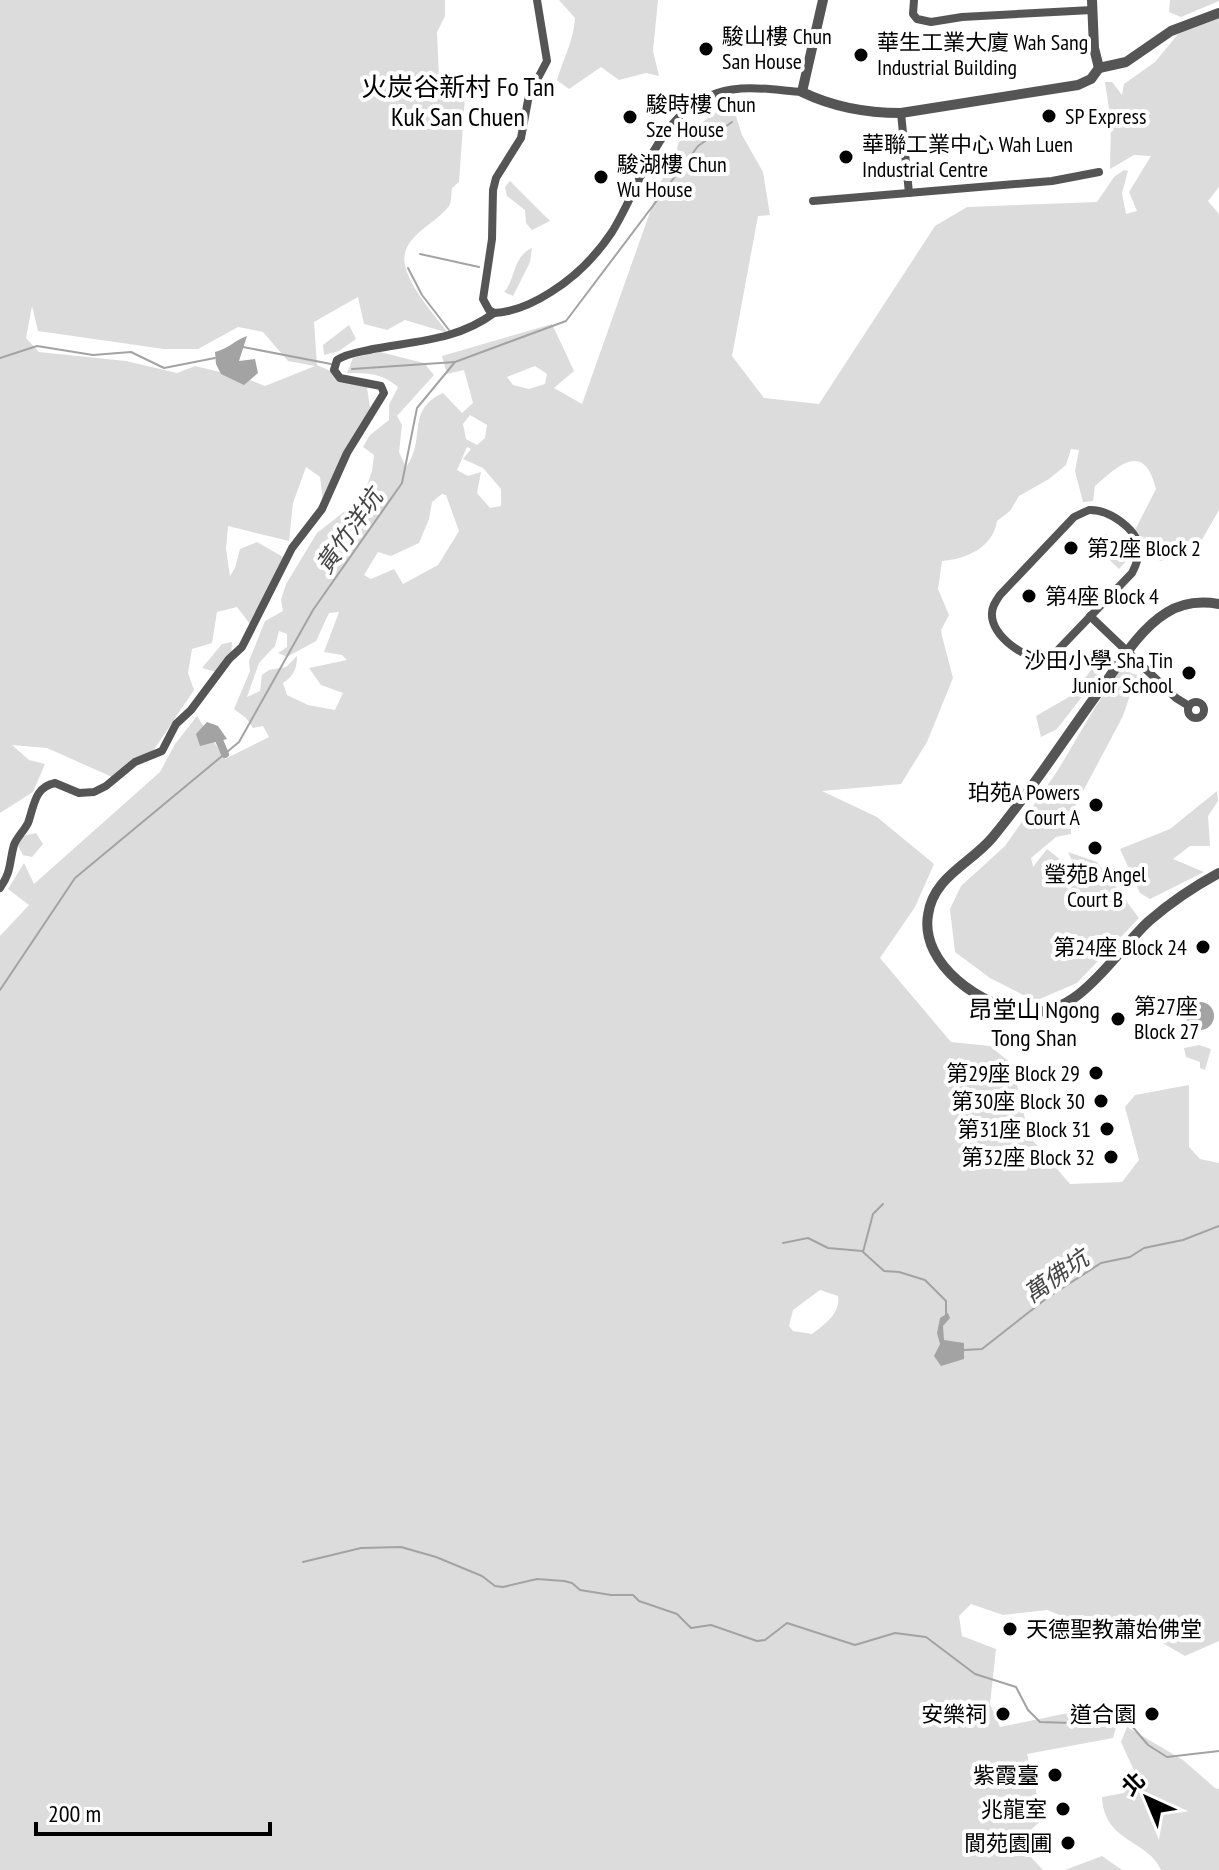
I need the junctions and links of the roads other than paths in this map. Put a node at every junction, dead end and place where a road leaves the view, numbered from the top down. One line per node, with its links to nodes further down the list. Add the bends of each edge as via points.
1 (537, 0): 12 (street, via 547,61 529,95 521,138 493,190 483,299)
2 (823, 0): 7 (street)
3 (914, 0): 4 (street, via 913,14 931,22)
4 (1092, 5): 6 (street)
5 (1219, 13): 6 (street, via 1171,31 1126,62)
6 (1099, 68): 8 (street, via 1078,85)
7 (802, 92): 8 (street, via 823,103); 12 (street, via 728,90 686,110 663,136 592,258 546,295)
8 (901, 113): 10 (street)
9 (1099, 172): 10 (street)
10 (909, 193): 11 (street)
11 (813, 201)
12 (494, 313): 18 (street, via 448,337 338,358 338,377 381,386 384,395 347,453 322,509 292,548 242,647 178,722 160,752 138,760 94,792 79,793 55,783 45,787 33,802)
13 (1219, 604): 15 (street, via 1195,602 1168,612)
14 (1090, 616): 14 (street, via 1132,573 1139,552 1134,536 1097,510 1074,517 992,610 994,626 1023,655 1037,660 1047,659); 15 (street)
15 (1127, 652): 16 (street); 17 (street, via 994,835 939,886 928,914 931,947 949,971 986,999 1008,1009 1042,1011 1074,997 1166,906)
16 (1189, 706)
17 (1219, 873)
18 (0, 888)

